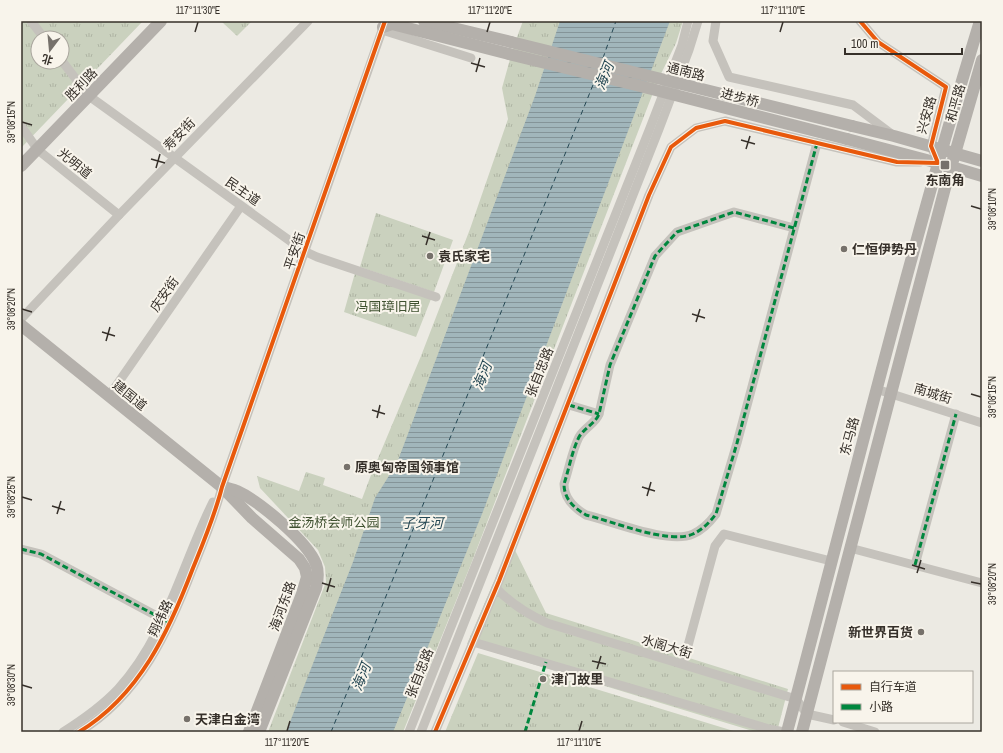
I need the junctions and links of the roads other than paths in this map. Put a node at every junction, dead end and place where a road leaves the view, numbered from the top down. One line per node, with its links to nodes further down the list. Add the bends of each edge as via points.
1 (31, 21): 11 (street)
2 (161, 21): 16 (main road, 胜利路)
3 (308, 21): 23 (street, 寿安街)
4 (424, 21): 12 (main road, 通南路)
5 (688, 21): 61 (street, 张自忠路, via 682,45 647,135)
6 (698, 21): 62 (street, 张自忠路, via 659,129)
7 (716, 21): 18 (street, via 713,41 729,76 853,105)
8 (860, 21): 20 (street, 兴安路, via 878,42 946,87)
9 (980, 21): 20 (main road, 和平路)
10 (384, 26): 12 (main road, 通南路, via 392,24); 13 (street); 32 (street, 平安街)
11 (38, 30)
12 (510, 48): 18 (main road, 通南路, bridge); 25 (main road, 进步桥, bridge, via 640,86)
13 (472, 58)
14 (982, 60): 22 (main road, 和平路)
15 (69, 70): 16 (street, 民主道)
16 (89, 96): 21 (main road, 胜利路); 23 (street, 民主道)
17 (21, 126): 21 (street, 光明道)
18 (894, 136): 20 (main road, 通南路)
19 (817, 143): 25 (street, via 897,162); 31 (street); 39 (street, via 726,121 696,128 671,147 649,195)
20 (936, 147): 22 (main road, 通南路); 25 (main road, 东马路)
21 (38, 150): 26 (main road, 胜利路); 30 (street, 光明道)
22 (956, 153): 24 (main road, 通南路); 27 (main road)
23 (174, 158): 29 (street, 民主道); 30 (street, 寿安街)
24 (982, 161)
25 (938, 162): 27 (main road); 36 (main road, 东马路)
26 (21, 166)
27 (952, 166): 28 (main road); 37 (main road)
28 (982, 176)
29 (241, 206): 32 (street, 民主道); 38 (street, 庆安街)
30 (119, 215): 34 (street, 寿安街)
31 (794, 228): 40 (street, via 734,212 677,232 655,256 610,365); 40 (street, via 721,502 710,522 692,534 669,537 586,515 576,509 567,499 564,484 579,438 584,429 596,422)
32 (304, 251): 33 (street, 民主道); 43 (street, 平安街)
33 (436, 297)
34 (21, 319)
35 (21, 325): 38 (main road, 建国道)
36 (876, 389): 37 (street, 南城街); 46 (main road, 东马路)
37 (892, 394): 41 (street, 南城街); 44 (main road)
38 (109, 396): 43 (main road, 建国道)
39 (569, 405): 40 (street); 49 (street)
40 (599, 414)
41 (956, 414): 42 (street, 南城街); 47 (street)
42 (982, 422)
43 (222, 487): 50 (street, 翔纬路, via 205,518); 59 (main road, 海河东路, via 252,518 299,559 307,577); 60 (main road, 海河东路, via 236,490 259,505 302,542 317,566 316,588)
44 (850, 548): 47 (street); 54 (main road)
45 (21, 549): 50 (street, via 41,554)
46 (831, 561): 52 (street, via 724,534 715,546); 53 (main road, 东马路)
47 (915, 565): 48 (street)
48 (982, 583)
49 (496, 588): 51 (street); 52 (street, 水阁大街, via 518,608 547,623)
50 (166, 622): 57 (street, 翔纬路, via 117,690 83,720); 58 (street, 翔纬路, via 153,655 131,687 109,711)
51 (473, 642): 63 (street); 64 (street)
52 (683, 664): 53 (street, 水阁大街)
53 (796, 699): 54 (street); 64 (main road, 东马路)
54 (807, 714): 55 (street); 64 (street); 65 (main road)
55 (833, 720)
56 (846, 723): 66 (street)
57 (63, 732)
58 (79, 732)
59 (249, 732)
60 (259, 732)
61 (409, 732)
62 (421, 732)
63 (435, 732)
64 (786, 732)
65 (802, 732)
66 (875, 732)

